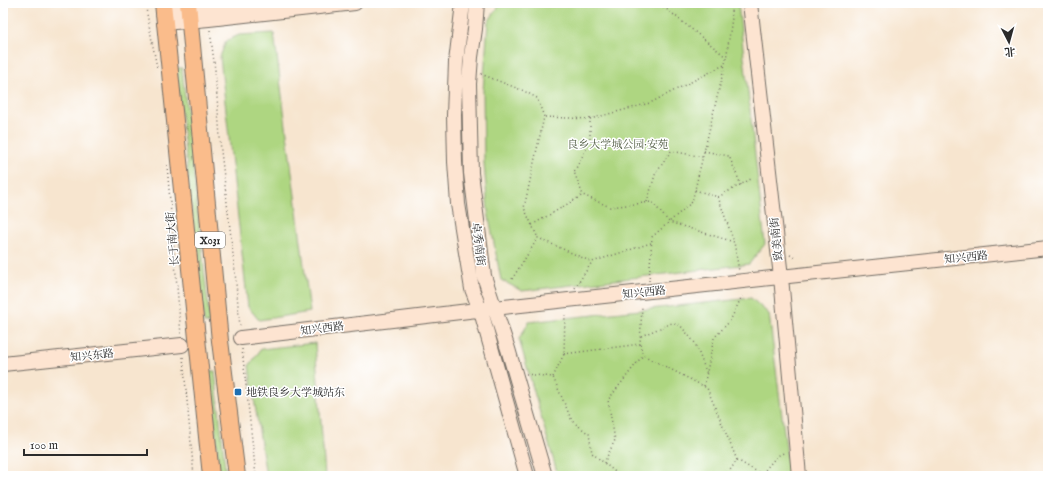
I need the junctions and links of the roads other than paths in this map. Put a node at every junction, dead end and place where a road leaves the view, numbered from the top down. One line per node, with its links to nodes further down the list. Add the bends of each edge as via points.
1 (261, 3): 6 (street)
2 (355, 3): 6 (street, via 209,19)
3 (463, 3): 11 (street, 卓秀南街, via 456,70 455,162 458,204 472,289)
4 (477, 3): 10 (street, 卓秀南街, via 469,84 470,173 484,276)
5 (750, 3): 9 (street, 致美南街)
6 (189, 12): 7 (street); 16 (main road, X031, via 220,341)
7 (163, 13): 15 (main road, 长于南大街 / X031)
8 (1048, 248): 9 (street, 知兴西路)
9 (781, 277): 10 (street, 知兴西路); 19 (street, 致美南街)
10 (494, 308): 11 (street, 知兴西路); 18 (street, 卓秀南街)
11 (479, 310): 12 (street, 知兴西路); 17 (street, 卓秀南街)
12 (241, 338)
13 (182, 345): 14 (street, 知兴东路)
14 (3, 364)
15 (211, 476)
16 (236, 476)
17 (526, 476)
18 (545, 476)
19 (799, 476)

